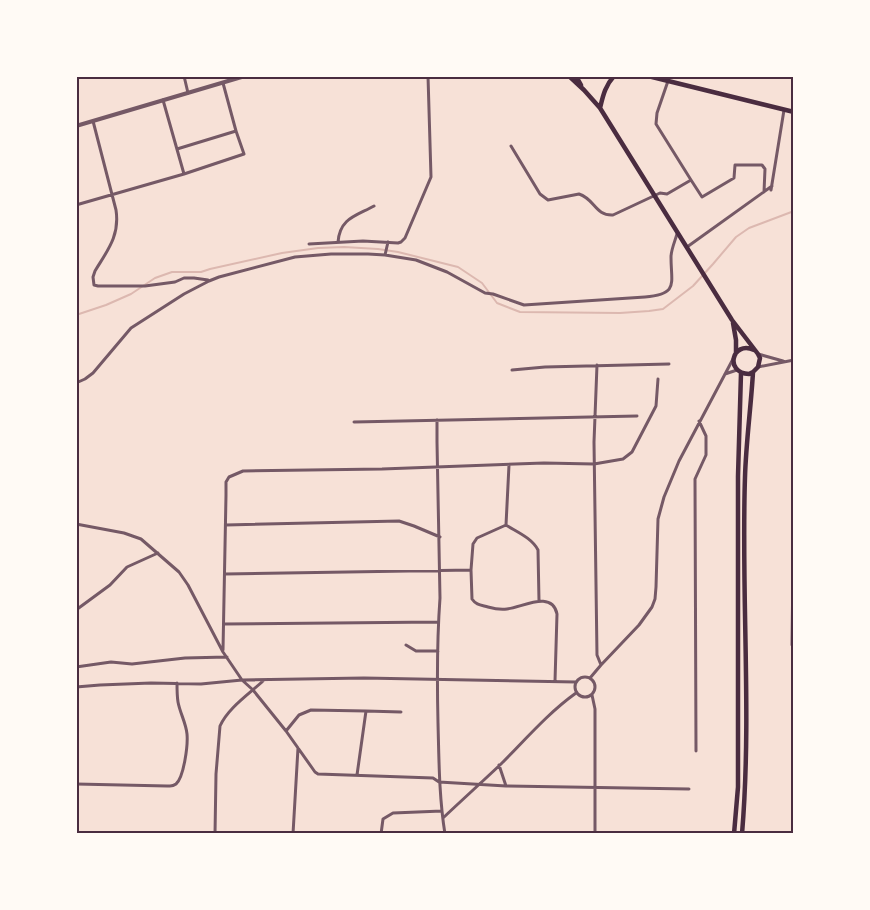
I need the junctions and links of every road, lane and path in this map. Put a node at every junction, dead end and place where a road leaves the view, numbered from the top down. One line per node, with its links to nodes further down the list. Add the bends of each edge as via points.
1 (183, 76): 11 (street)
2 (245, 76): 9 (street)
3 (428, 76): 30 (street, via 431,177 405,238 398,243)
4 (569, 76): 10 (main road)
5 (576, 76): 10 (main road)
6 (614, 76): 13 (main road, via 607,84)
7 (648, 76): 8 (main road)
8 (668, 81): 14 (main road); 22 (street, via 656,124)
9 (223, 83): 11 (street); 18 (street)
10 (584, 90): 13 (main road)
11 (188, 93): 12 (street)
12 (163, 100): 16 (street); 20 (street)
13 (600, 108): 25 (main road)
14 (784, 110): 15 (main road); 23 (street, via 771,188)
15 (794, 112)
16 (93, 121): 17 (street); 24 (street)
17 (76, 126)
18 (236, 131): 20 (street); 21 (street, via 244,154)
19 (511, 146): 25 (street, via 540,194 548,200 579,194 599,212 613,215)
20 (177, 149): 21 (street)
21 (184, 174): 24 (street)
22 (691, 180): 23 (street, via 702,197 734,178 735,165 762,165); 25 (street, via 667,194)
23 (764, 192): 32 (street)
24 (112, 195): 26 (street); 34 (street, via 118,228 95,271 94,285 132,287 184,278)
25 (654, 196): 28 (main road)
26 (76, 205)
27 (374, 206): 29 (street, via 341,226)
28 (677, 232): 32 (main road); 33 (street, via 671,255 672,286 667,292 532,306 485,293 432,266)
29 (338, 242): 30 (street); 31 (street)
30 (388, 242): 33 (street)
31 (309, 244)
32 (687, 247): 35 (main road)
33 (386, 254): 34 (street, via 295,257)
34 (209, 280): 48 (street, via 131,328 93,373)
35 (732, 320): 36 (main road); 37 (main road)
36 (756, 352): 37 (main road, via 747,347); 39 (street); 42 (main road, via 760,358)
37 (735, 355): 44 (main road, via 733,362); 46 (street)
38 (794, 360): 39 (street)
39 (785, 361): 42 (street)
40 (669, 364): 41 (street)
41 (597, 365): 43 (street); 49 (street)
42 (758, 367): 45 (main road)
43 (512, 370)
44 (739, 371): 45 (main road); 46 (street); 109 (main road, via 738,777)
45 (753, 372): 110 (main road, via 745,477 746,787)
46 (723, 375): 52 (street)
47 (658, 379): 54 (street, via 653,414 628,456)
48 (76, 383)
49 (596, 417): 50 (street); 51 (street); 54 (street)
50 (636, 417)
51 (437, 420): 53 (street); 56 (street)
52 (699, 421): 76 (street, via 661,507 652,607); 93 (street, via 706,436 706,455 695,479)
53 (354, 422)
54 (594, 464): 55 (street); 76 (street, via 597,655)
55 (509, 465): 56 (street); 61 (street)
56 (438, 468): 60 (street, via 235,473 226,482); 62 (street)
57 (794, 487): 58 (street)
58 (793, 522): 72 (street)
59 (76, 524): 63 (street, via 141,539)
60 (226, 525): 62 (street, via 399,521); 66 (street)
61 (506, 525): 65 (street, via 477,538 471,549); 67 (street, via 531,540 538,550)
62 (440, 537): 64 (street)
63 (158, 553): 68 (street, via 127,567); 74 (street, via 188,585)
64 (440, 570): 65 (street); 66 (street); 69 (street)
65 (471, 570): 67 (street, via 472,598 478,605 503,610)
66 (225, 574): 70 (street)
67 (538, 601): 82 (street, via 548,601 556,609)
68 (76, 610)
69 (438, 622): 70 (street); 73 (street)
70 (224, 624): 74 (street)
71 (406, 645): 73 (street, via 416,651)
72 (793, 645)
73 (438, 651): 80 (street)
74 (223, 652): 75 (street)
75 (227, 657): 77 (street); 81 (street)
76 (601, 666): 78 (street)
77 (76, 667)
78 (590, 678): 83 (street); 88 (street, via 595,686)
79 (264, 679): 80 (street); 81 (street); 86 (street)
80 (437, 679): 82 (street); 96 (street)
81 (242, 680): 84 (street); 86 (street)
82 (555, 681): 83 (street)
83 (576, 682): 87 (street)
84 (177, 683): 85 (street); 97 (street, via 188,743 176,784)
85 (76, 687)
86 (254, 690): 91 (street); 104 (street, via 220,726)
87 (576, 693): 88 (street, via 584,698); 94 (street)
88 (592, 694): 100 (street)
89 (366, 711): 90 (street); 91 (street, via 311,710 299,716); 95 (street)
90 (401, 712)
91 (286, 731): 92 (street)
92 (298, 748): 95 (street, via 318,774); 105 (street)
93 (696, 751)
94 (499, 765): 98 (street); 99 (street)
95 (357, 775): 96 (street, via 433,778)
96 (439, 782): 98 (street); 102 (street)
97 (76, 784)
98 (478, 784): 99 (street); 103 (street)
99 (506, 786): 100 (street)
100 (596, 787): 101 (street); 108 (street)
101 (689, 789)
102 (442, 811): 103 (street); 106 (street, via 393,813 384,819)
103 (442, 818): 107 (street)
104 (215, 834)
105 (293, 834)
106 (381, 834)
107 (445, 834)
108 (595, 834)
109 (734, 834)
110 (742, 834)

